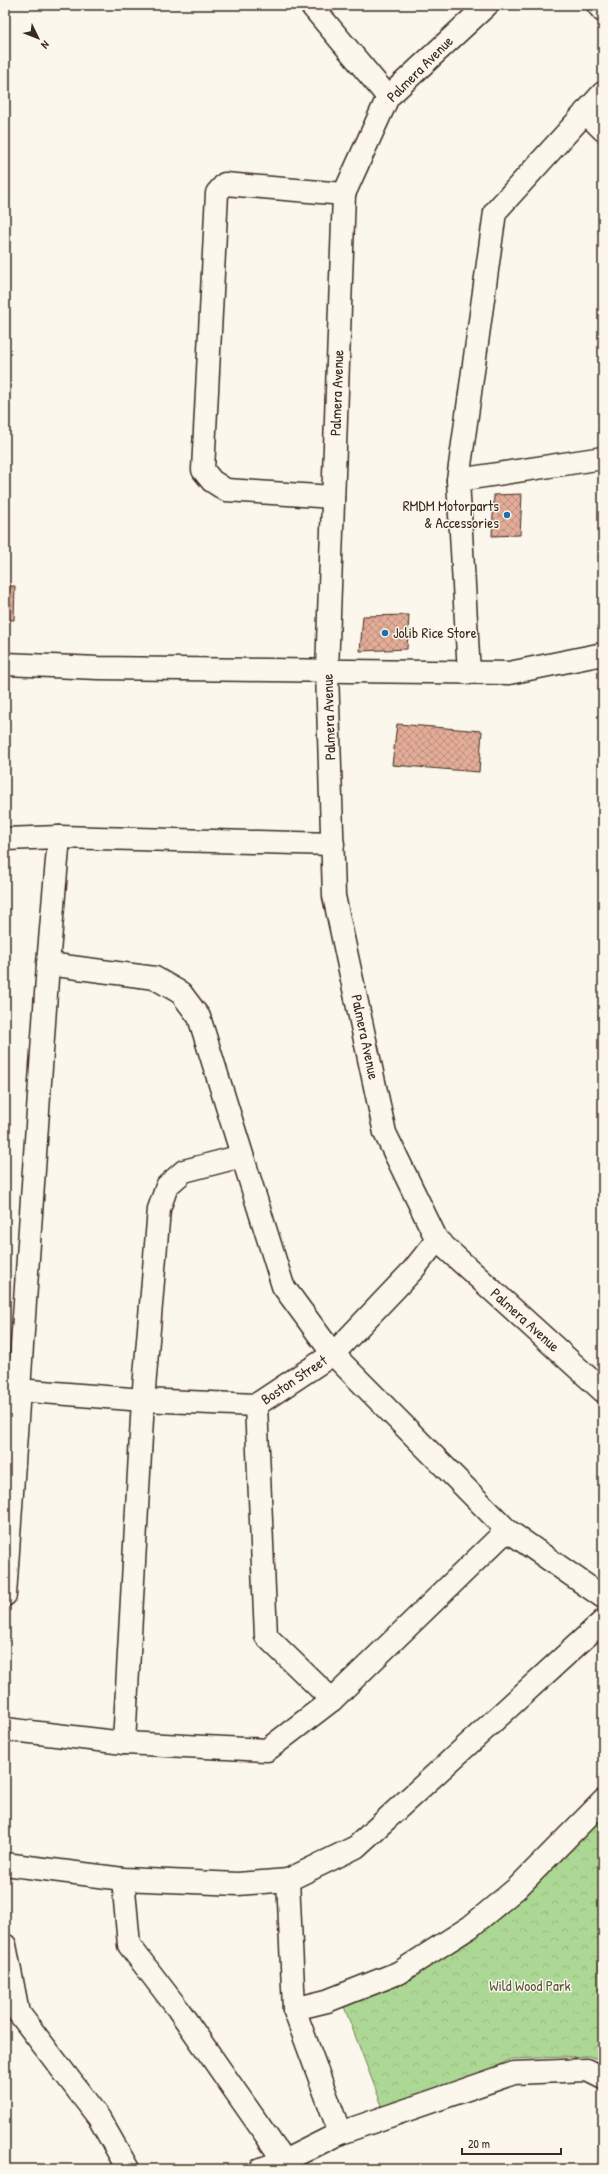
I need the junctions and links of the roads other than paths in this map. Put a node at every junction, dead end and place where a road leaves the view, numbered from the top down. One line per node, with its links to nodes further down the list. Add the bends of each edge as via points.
1 (311, 5): 6 (street)
2 (488, 5): 6 (street, Palmera Avenue)
3 (598, 5): 4 (street)
4 (603, 11)
5 (603, 93): 7 (street)
6 (388, 97): 9 (street, Palmera Avenue)
7 (586, 112): 8 (street); 11 (street, via 495,212)
8 (603, 130)
9 (344, 194): 12 (street, Palmera Avenue); 12 (street, via 225,184 217,193 203,470 212,481 226,490)
10 (603, 458): 11 (street)
11 (458, 480): 16 (street)
12 (333, 497): 15 (street, Palmera Avenue)
13 (603, 654): 16 (street, via 509,673)
14 (5, 664): 15 (street)
15 (327, 671): 16 (street); 19 (street, Palmera Avenue)
16 (469, 673)
17 (59, 837): 18 (street); 19 (street); 20 (street)
18 (5, 839)
19 (333, 844): 22 (street, Palmera Avenue, via 334,896 386,1133)
20 (48, 964): 21 (street, via 155,978 181,993 200,1017); 24 (street)
21 (242, 1156): 23 (street, via 283,1286); 26 (street, via 184,1171 168,1186 159,1209)
22 (438, 1240): 23 (street, Boston Street); 25 (street, Palmera Avenue)
23 (333, 1354): 27 (street, Boston Street); 28 (street)
24 (12, 1389): 26 (street, Boston Street); 29 (street)
25 (603, 1391)
26 (143, 1400): 27 (street, Boston Street); 34 (street)
27 (256, 1405): 32 (street, via 266,1636)
28 (508, 1530): 30 (street); 32 (street)
29 (5, 1595)
30 (603, 1597)
31 (603, 1621): 38 (street, via 356,1847)
32 (332, 1700): 34 (street, via 267,1750)
33 (5, 1729): 34 (street)
34 (124, 1743)
35 (603, 1801): 40 (street, via 517,1888 470,1927 398,1973 327,2001)
36 (5, 1864): 37 (street)
37 (124, 1879): 38 (street, via 238,1884); 43 (street, via 129,1945 178,2009)
38 (288, 1880): 40 (street)
39 (5, 1945): 44 (street, via 18,2012 99,2118)
40 (294, 2009): 42 (street)
41 (603, 2078): 42 (street, via 587,2070 514,2073)
42 (340, 2133): 43 (street)
43 (284, 2161): 45 (street)
44 (128, 2169)
45 (261, 2169)

